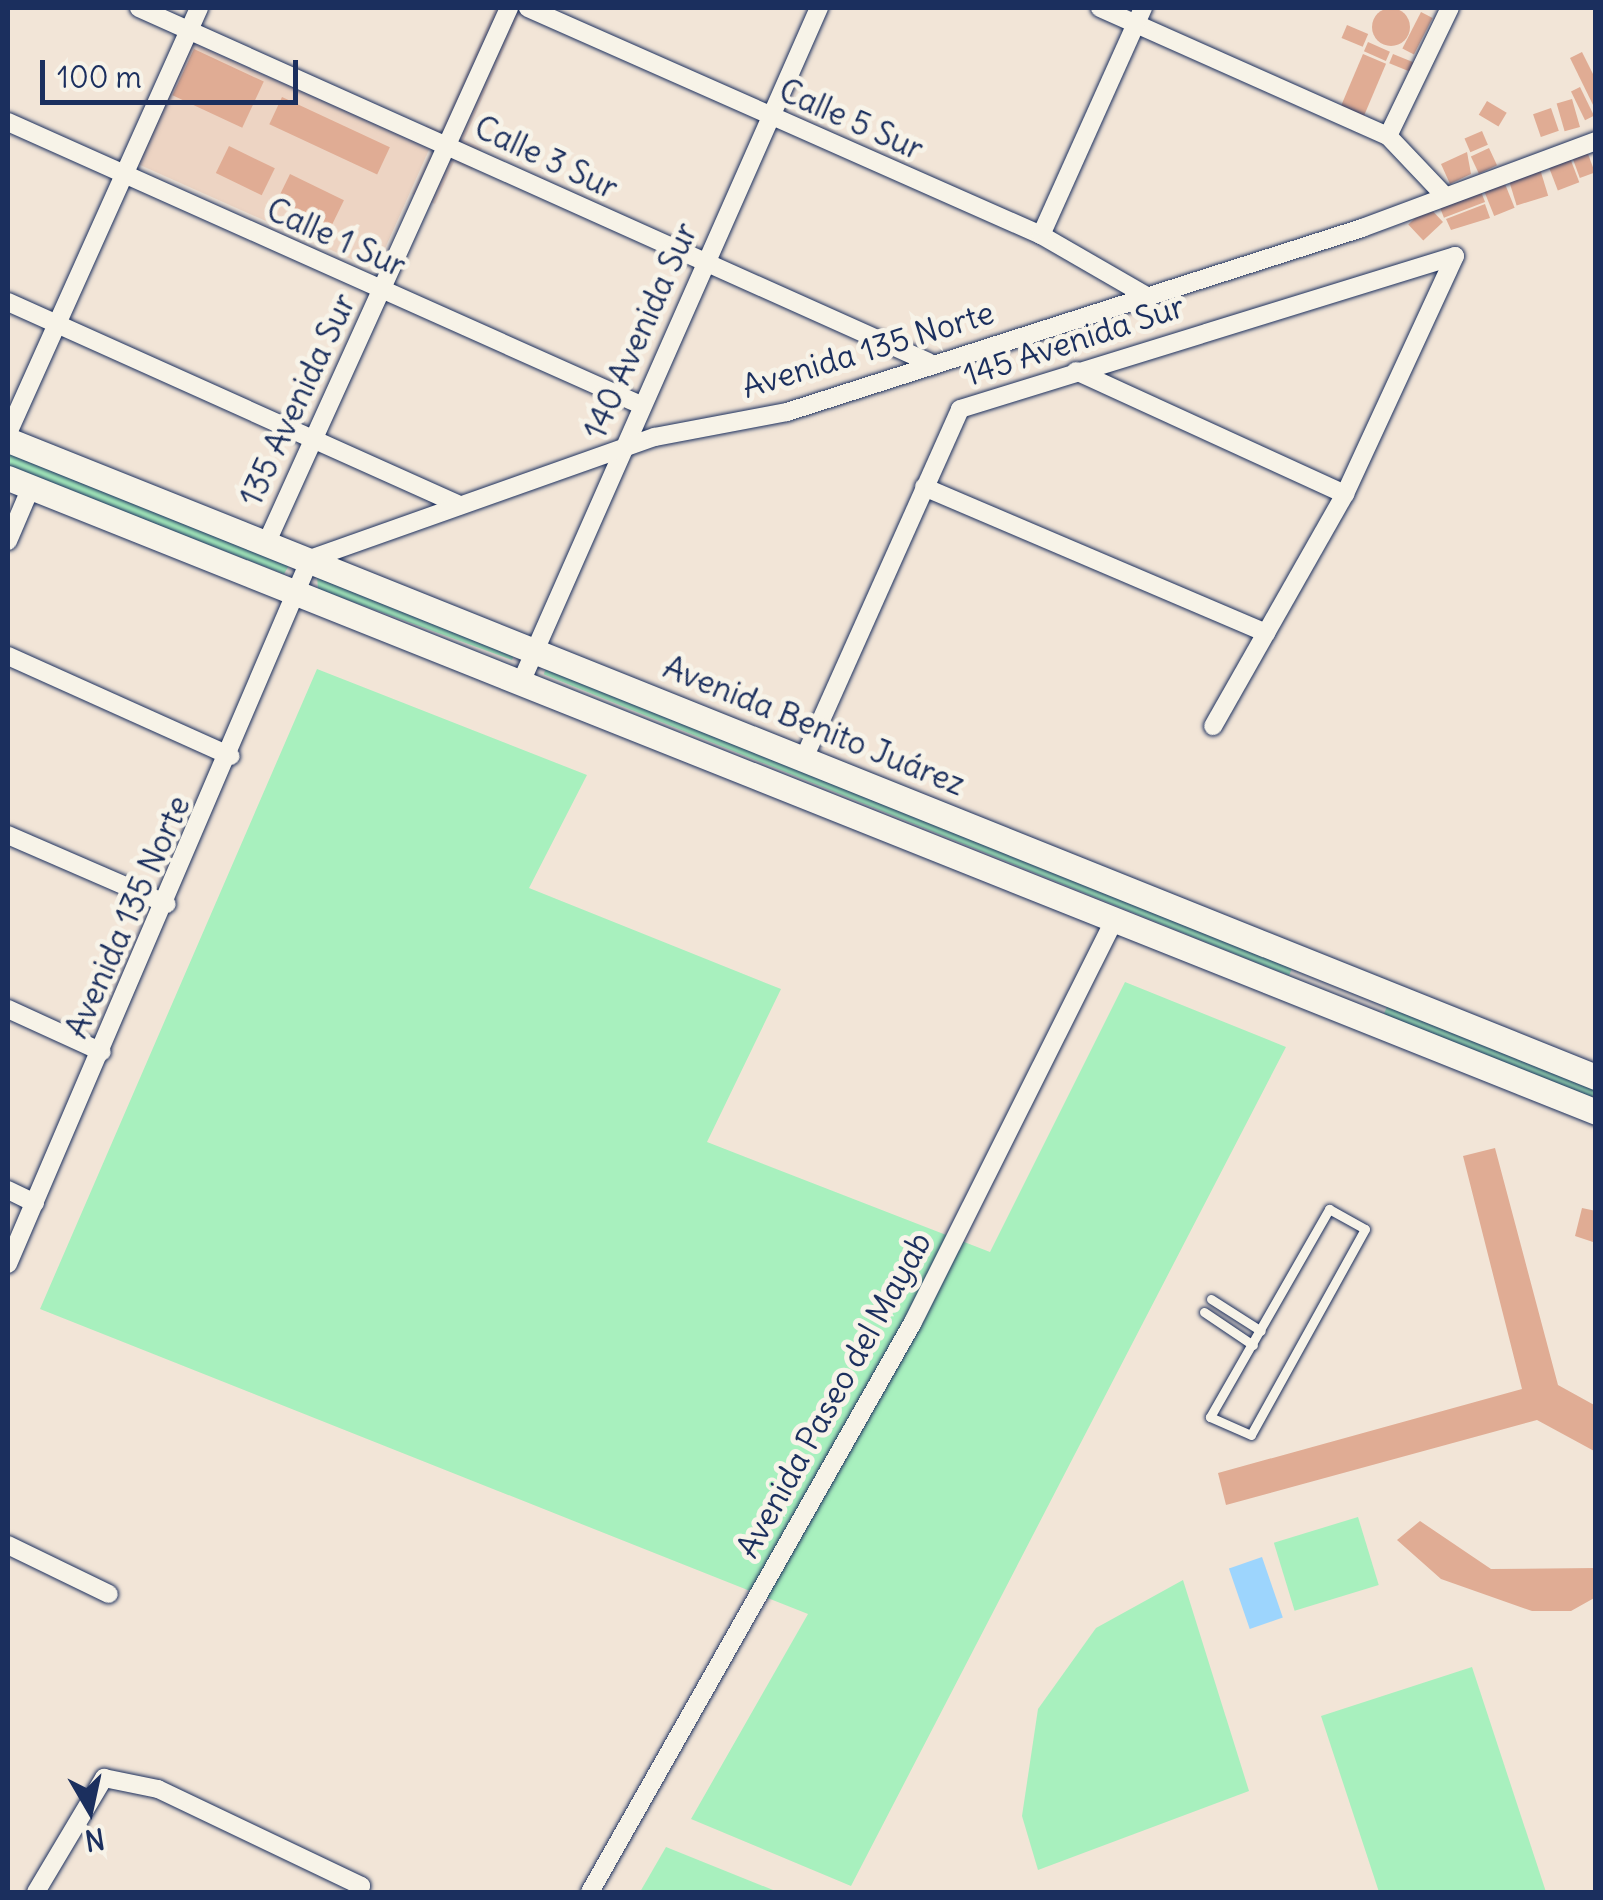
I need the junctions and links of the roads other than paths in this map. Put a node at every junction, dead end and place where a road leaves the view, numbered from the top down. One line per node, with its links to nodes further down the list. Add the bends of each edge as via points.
1 (139, 8): 9 (street, Calle 3 Sur)
2 (199, 8): 9 (street)
3 (509, 8): 14 (street, 135 Avenida Sur)
4 (528, 8): 10 (street, Calle 5 Sur)
5 (819, 8): 10 (street, 140 Avenida Sur)
6 (1100, 8): 8 (street)
7 (1450, 8): 12 (street)
8 (1140, 16): 12 (street); 17 (street)
9 (188, 31): 14 (street, Calle 3 Sur); 15 (street)
10 (770, 118): 17 (street, Calle 5 Sur); 18 (street, 140 Avenida Sur)
11 (8, 122): 15 (street, Calle 1 Sur)
12 (1388, 136): 16 (street)
13 (1596, 141): 16 (street, Avenida 135 Norte)
14 (447, 144): 18 (street, Calle 3 Sur); 19 (street, 135 Avenida Sur)
15 (126, 177): 19 (street, Calle 1 Sur); 22 (street)
16 (1444, 196): 20 (street, Avenida 135 Norte)
17 (1041, 236): 20 (street, Calle 5 Sur)
18 (703, 266): 23 (street, Calle 3 Sur); 25 (street, 140 Avenida Sur)
19 (381, 291): 25 (street, Calle 1 Sur); 26 (street, 135 Avenida Sur)
20 (1145, 295): 23 (street, Avenida 135 Norte)
21 (8, 302): 22 (street)
22 (56, 324): 26 (street); 27 (street)
23 (928, 362): 28 (street, Avenida 135 Norte, via 787,412)
24 (1076, 371): 30 (street, 145 Avenida Sur, via 960,409); 31 (street); 31 (street, 145 Avenida Sur, via 1456,256)
25 (641, 405): 28 (street, 140 Avenida Sur)
26 (313, 435): 32 (street); 34 (street, 135 Avenida Sur)
27 (8, 437): 34 (main road, Avenida Benito Juárez)
28 (622, 448): 32 (street, Avenida 135 Norte); 38 (street, 140 Avenida Sur)
29 (19, 482): 33 (street); 36 (main road, Avenida Benito Juárez)
30 (924, 487): 37 (street); 43 (street, 145 Avenida Sur)
31 (1346, 494): 37 (street)
32 (457, 504): 35 (street, Avenida 135 Norte)
33 (8, 541)
34 (266, 544): 35 (main road, Avenida Benito Juárez)
35 (310, 560): 36 (street, Avenida 135 Norte); 38 (main road, Avenida Benito Juárez)
36 (301, 591): 40 (main road, Avenida Benito Juárez); 42 (street, Avenida 135 Norte)
37 (1266, 633): 41 (street)
38 (535, 651): 40 (street, 140 Avenida Sur); 43 (main road, Avenida Benito Juárez)
39 (8, 656): 42 (street)
40 (522, 680): 46 (main road, Avenida Benito Juárez)
41 (1213, 726)
42 (230, 756): 45 (street, Avenida 135 Norte)
43 (805, 756): 49 (main road, Avenida Benito Juárez)
44 (8, 834): 45 (street)
45 (167, 904): 48 (street, Avenida 135 Norte)
46 (1115, 919): 50 (main road, Avenida Benito Juárez); 62 (street, Avenida Paseo del Mayab, via 913,1322)
47 (8, 1009): 48 (street)
48 (102, 1052): 52 (street, Avenida 135 Norte)
49 (1596, 1076)
50 (1596, 1112)
51 (8, 1190): 52 (street)
52 (36, 1203): 53 (street, Avenida 135 Norte)
53 (8, 1264)
54 (1211, 1300): 56 (lane)
55 (1204, 1312): 57 (lane)
56 (1261, 1331): 57 (lane); 57 (lane, via 1329,1209 1366,1229 1252,1435 1210,1417)
57 (1253, 1345)
58 (8, 1546): 59 (street)
59 (109, 1594)
60 (365, 1890): 61 (street, via 158,1790 104,1778)
61 (36, 1892)
62 (590, 1892)

